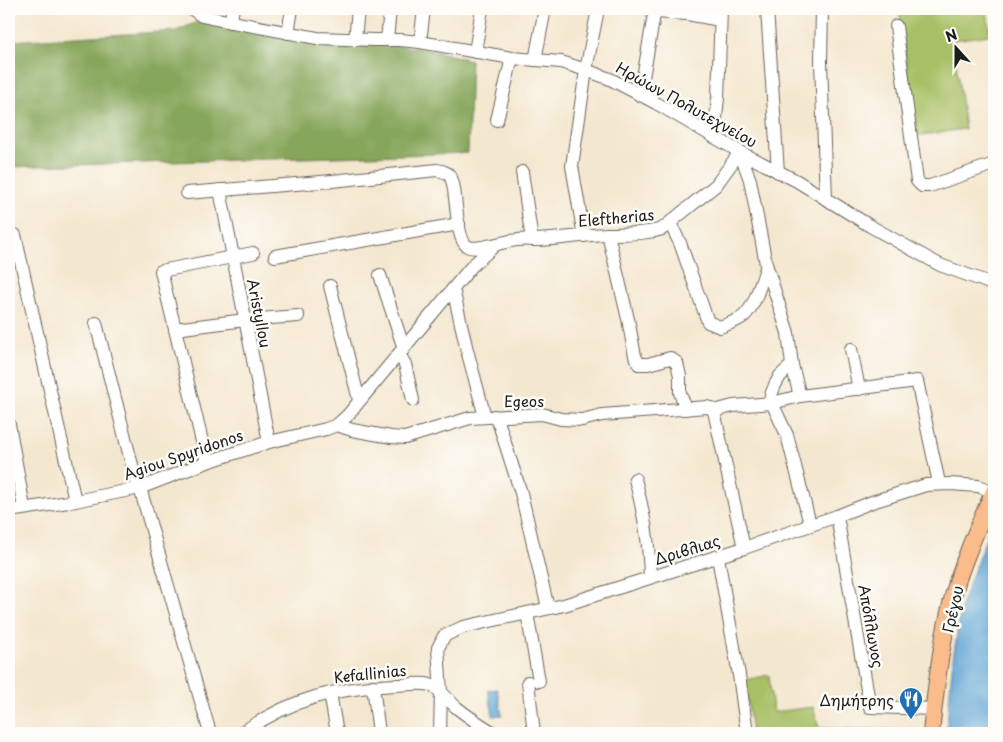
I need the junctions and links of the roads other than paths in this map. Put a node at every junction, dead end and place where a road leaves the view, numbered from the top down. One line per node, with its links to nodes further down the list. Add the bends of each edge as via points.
1 (187, 9): 2 (street)
2 (192, 9): 14 (street, Ηρώων Πολυτεχνείου, via 202,16)
3 (292, 9): 16 (street)
4 (358, 9): 17 (street)
5 (390, 9): 18 (street)
6 (424, 9): 19 (street)
7 (482, 9): 20 (street)
8 (545, 9): 22 (street)
9 (598, 9): 23 (street)
10 (767, 9): 30 (street)
11 (822, 9): 33 (street)
12 (655, 10): 13 (street); 24 (street)
13 (721, 14): 26 (street)
14 (231, 15): 16 (street, Ηρώων Πολυτεχνείου)
15 (896, 26): 28 (street, via 916,182 930,186)
16 (288, 32): 17 (street, Ηρώων Πολυτεχνείου, via 317,38)
17 (355, 40): 18 (street, Ηρώων Πολυτεχνείου)
18 (387, 40): 19 (street, Ηρώων Πολυτεχνείου)
19 (420, 42): 20 (street, Ηρώων Πολυτεχνείου)
20 (475, 52): 21 (street, Ηρώων Πολυτεχνείου)
21 (512, 58): 22 (street, Ηρώων Πολυτεχνείου); 25 (street)
22 (535, 60): 23 (street, Ηρώων Πολυτεχνείου, via 561,62)
23 (586, 70): 24 (street, Ηρώων Πολυτεχνείου); 38 (street, via 572,166)
24 (640, 95): 26 (street, Ηρώων Πολυτεχνείου)
25 (497, 120)
26 (714, 137): 27 (street, Ηρώων Πολυτεχνείου)
27 (740, 152): 30 (street, Ηρώων Πολυτεχνείου); 34 (street, Eleftherias, via 716,185); 44 (street, via 750,180)
28 (994, 164)
29 (522, 172): 39 (street)
30 (778, 172): 33 (street, Ηρώων Πολυτεχνείου)
31 (220, 190): 32 (street); 35 (street, via 437,170 451,177); 43 (street, Aristyllou)
32 (187, 193)
33 (826, 199): 46 (street, Ηρώων Πολυτεχνείου, via 940,265)
34 (670, 223): 36 (street, Eleftherias, via 652,233); 49 (street, via 708,322 720,326 731,323 742,318)
35 (459, 224): 40 (street, Eleftherias, via 462,240 469,248); 42 (street)
36 (608, 234): 38 (street, Eleftherias); 63 (street, via 635,356 639,364 670,358 677,363 680,393)
37 (15, 235): 74 (street)
38 (584, 236): 39 (street, Eleftherias)
39 (532, 240): 40 (street, Eleftherias)
40 (494, 246): 48 (street)
41 (253, 253): 43 (street)
42 (275, 256)
43 (233, 257): 52 (street, Aristyllou); 54 (street, via 161,271)
44 (766, 264): 49 (street); 50 (street)
45 (380, 275): 56 (street)
46 (994, 282)
47 (330, 286): 60 (street)
48 (454, 289): 56 (street); 65 (street, via 469,358)
49 (753, 306): 50 (street, via 771,304)
50 (780, 310): 57 (street, via 788,333)
51 (298, 316): 52 (street)
52 (245, 320): 54 (street); 68 (street, Aristyllou)
53 (96, 323): 72 (street)
54 (176, 329): 69 (street)
55 (851, 349): 58 (street)
56 (401, 352): 60 (street); 61 (street)
57 (792, 365): 59 (street); 62 (street, via 774,385)
58 (859, 389): 59 (street, Egeos); 71 (street, Egeos, via 917,382)
59 (800, 396): 62 (street, Egeos)
60 (359, 400): 67 (street)
61 (413, 400)
62 (772, 403): 64 (street, Egeos); 78 (street, via 787,435)
63 (686, 409): 64 (street, Egeos, via 707,407); 65 (street, Egeos, via 602,415 582,420 542,414)
64 (714, 411): 79 (street)
65 (489, 416): 67 (street, Egeos, via 464,419 405,438 381,436); 82 (street, via 499,424 521,493)
66 (9, 424): 75 (street)
67 (337, 425): 68 (street, Agiou Spyridonos)
68 (269, 442): 69 (street, Agiou Spyridonos)
69 (207, 462): 72 (street, Agiou Spyridonos)
70 (636, 479): 81 (street, via 646,523)
71 (939, 484): 73 (street, Δριβλιας, via 978,486); 77 (street, Δριβλιας, via 910,489)
72 (140, 488): 74 (street, Agiou Spyridonos); 88 (street)
73 (994, 492): 87 (main road, Γρέγου, via 958,580)
74 (74, 501): 75 (street, Agiou Spyridonos)
75 (24, 508): 76 (street, Agiou Spyridonos)
76 (9, 511)
77 (837, 516): 78 (street, Δριβλιας); 87 (street, Απόλλωνος, via 870,707)
78 (810, 524): 79 (street, Δριβλιας)
79 (744, 548): 80 (street, Δριβλιας)
80 (718, 556): 81 (street, Δριβλιας); 95 (street)
81 (650, 577): 82 (street, Δριβλιας)
82 (548, 608): 83 (street, Δριβλιας)
83 (527, 613): 85 (street, Δριβλιας, via 463,626 444,636 438,648); 94 (street)
84 (374, 686): 85 (street, Kefallinias, via 427,684); 86 (street, Kefallinias); 91 (street)
85 (441, 692): 92 (street, Δριβλιας); 93 (street, Kefallinias, via 456,708)
86 (330, 693): 89 (street, Kefallinias, via 285,707); 90 (street)
87 (934, 709): 96 (main road, Γρέγου)
88 (210, 733)
89 (242, 733)
90 (337, 733)
91 (379, 733)
92 (440, 733)
93 (494, 733)
94 (534, 733)
95 (747, 733)
96 (931, 733)

